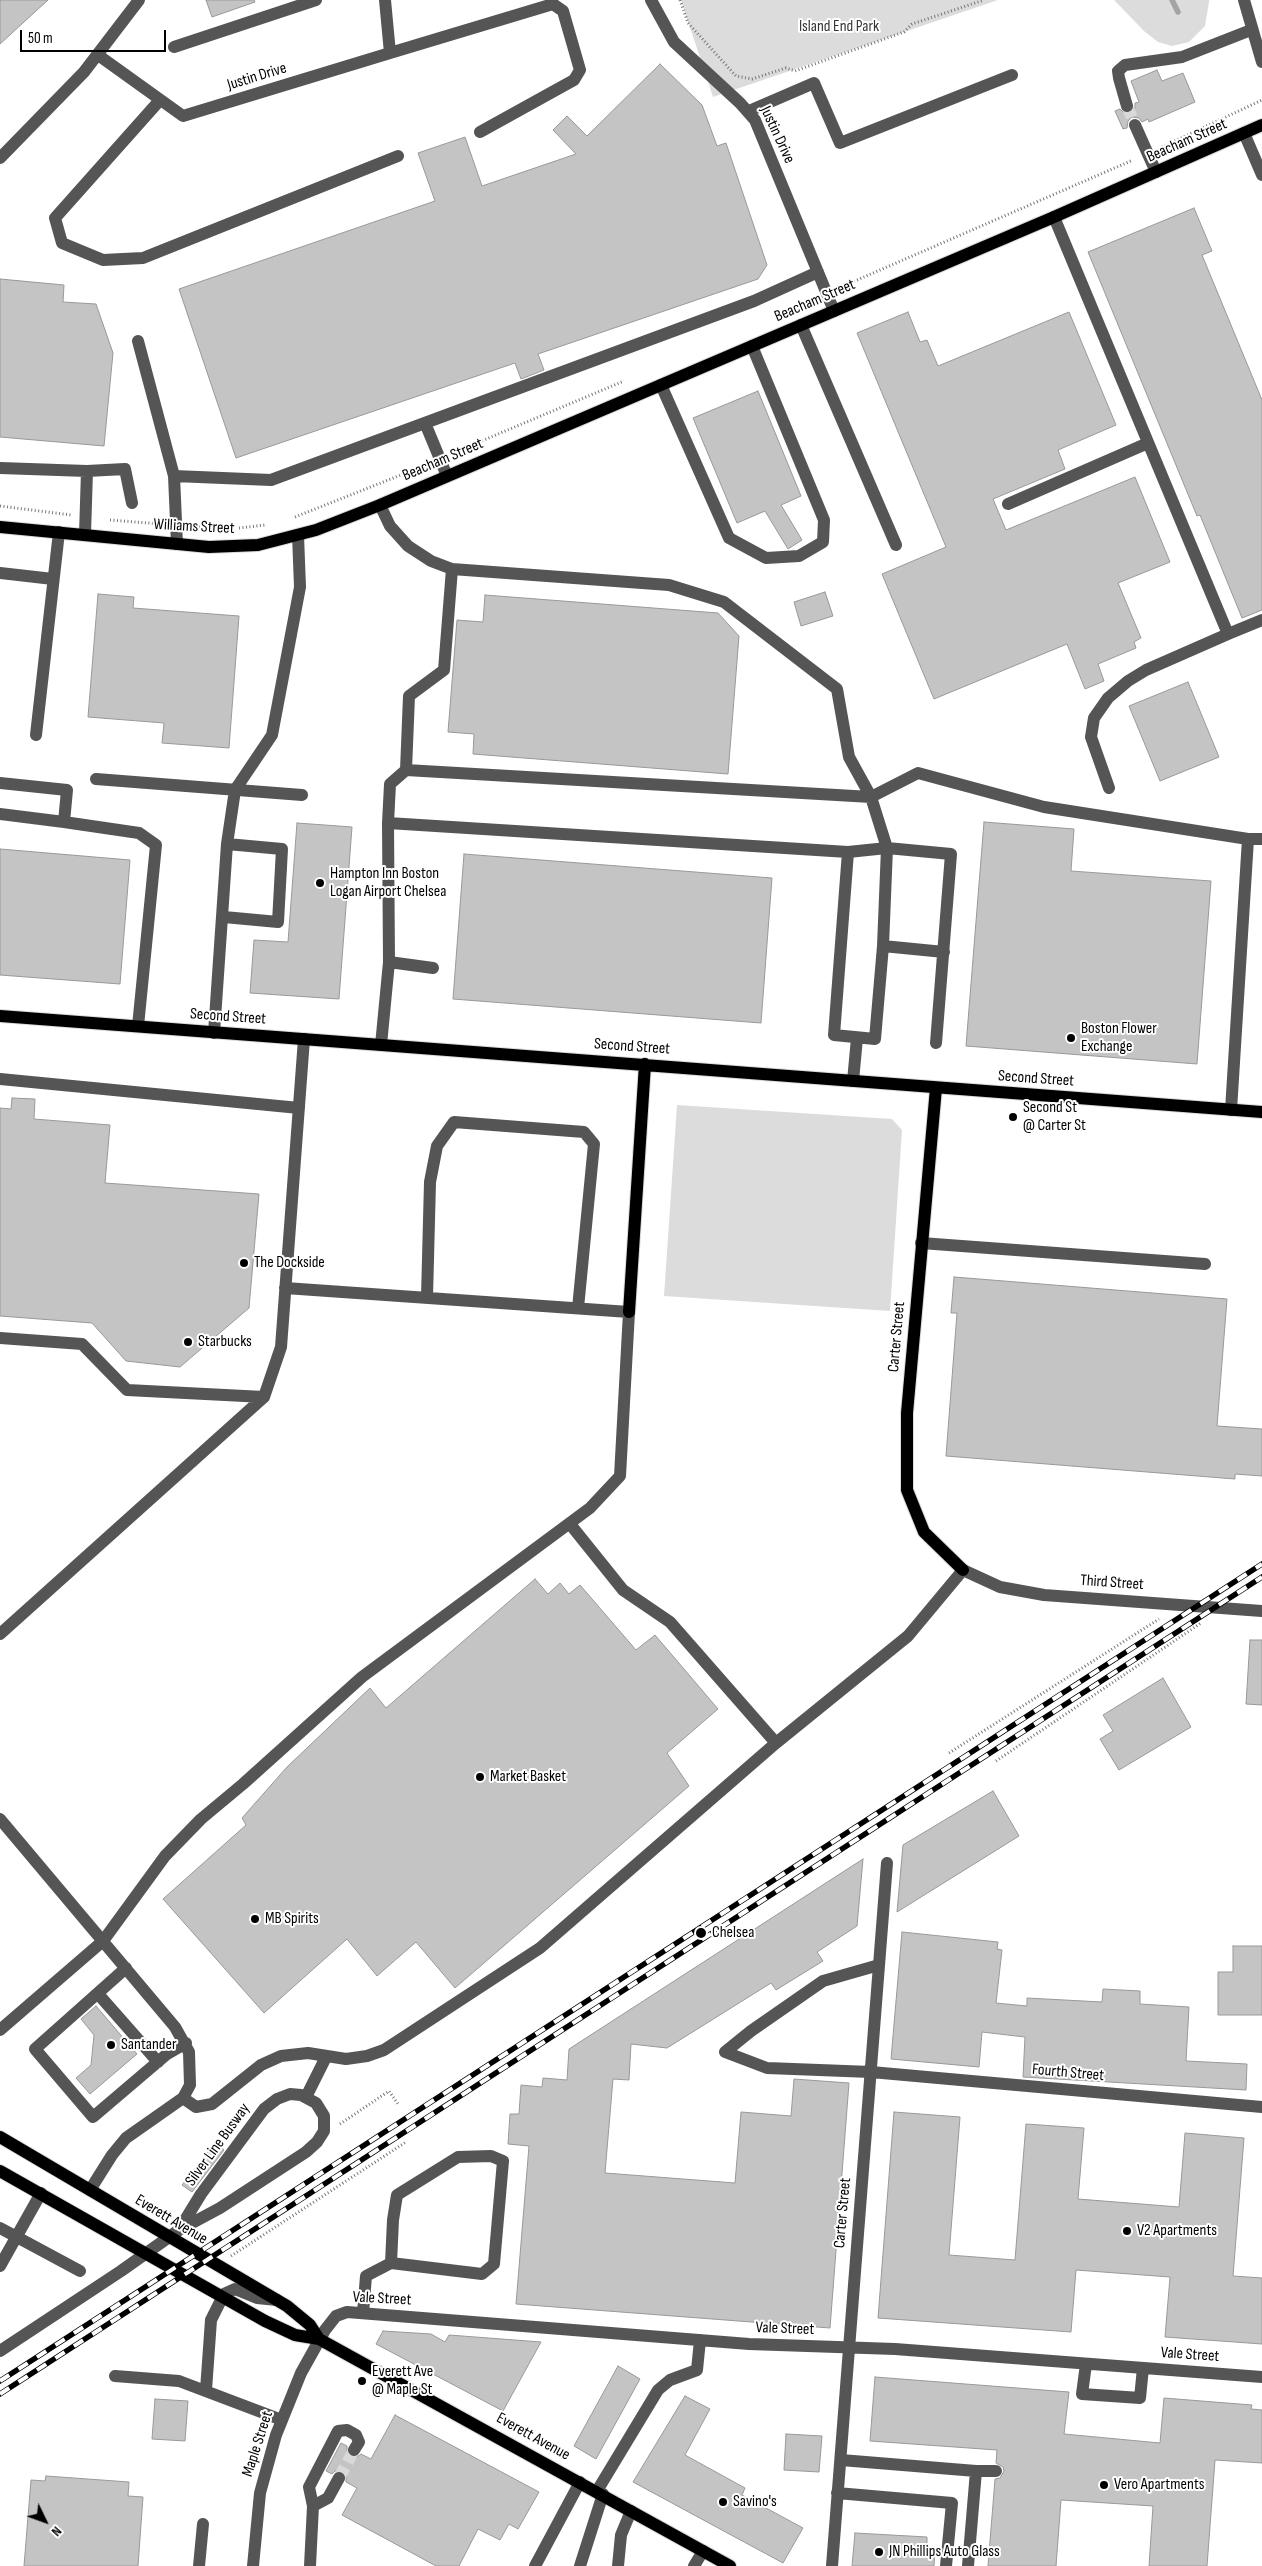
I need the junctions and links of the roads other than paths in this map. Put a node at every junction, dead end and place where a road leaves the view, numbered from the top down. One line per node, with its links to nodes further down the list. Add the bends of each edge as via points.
1 (139, 0): 9 (street)
2 (316, 0): 7 (street)
3 (385, 0): 8 (street)
4 (651, 0): 14 (street, Justin Drive, via 674,42)
5 (1244, 0): 6 (street)
6 (1251, 30): 10 (street); 13 (street, via 1182,57 1125,65 1118,71 1118,78)
7 (174, 47)
8 (390, 54): 12 (street, Justin Drive, via 183,116); 17 (street, via 553,4 563,11 580,70 574,80)
9 (98, 55): 12 (street, Justin Drive); 20 (street)
10 (1262, 62)
11 (1012, 75): 14 (street, via 840,143 814,83)
12 (160, 100): 19 (street, via 55,218 62,243 104,260 143,258)
13 (1127, 106)
14 (749, 111): 24 (street, Justin Drive)
15 (1135, 125): 21 (street)
16 (1262, 125): 18 (main road, Beacham Street)
17 (480, 132)
18 (1244, 133): 21 (main road, Beacham Street); 22 (street)
19 (398, 156)
20 (0, 158)
21 (1156, 172): 23 (main road, Beacham Street)
22 (1262, 175)
23 (1054, 218): 25 (main road, Beacham Street); 31 (street)
24 (818, 272): 25 (street, Justin Drive); 30 (street, via 754,301)
25 (834, 311): 26 (main road, Beacham Street)
26 (801, 325): 28 (main road, Beacham Street); 44 (street)
27 (138, 341): 34 (street)
28 (752, 346): 29 (main road, Beacham Street); 29 (street, via 824,520 823,542 799,556 766,558 729,538)
29 (661, 385): 35 (main road, Beacham Street)
30 (425, 423): 34 (street, via 271,480); 35 (street)
31 (1148, 443): 37 (street); 49 (street)
32 (0, 468): 33 (street)
33 (87, 471): 36 (street, via 125,469); 41 (street)
34 (174, 476): 43 (street)
35 (447, 476): 38 (main road, Beacham Street)
36 (132, 502)
37 (1008, 504)
38 (380, 505): 42 (main road, Williams Street); 45 (street, via 390,526 408,546)
39 (0, 528): 40 (main road, Williams Street)
40 (59, 532): 41 (main road, Williams Street); 47 (street)
41 (85, 534): 43 (main road, Williams Street)
42 (298, 535): 43 (main road, Williams Street, via 258,545 209,547); 55 (street, via 300,587 272,735)
43 (177, 544)
44 (896, 545)
45 (452, 569): 51 (street, via 444,670 409,696); 57 (street, via 669,585 724,602 837,689 849,757)
46 (0, 573): 47 (street)
47 (54, 579): 50 (street)
48 (1262, 620): 49 (street)
49 (1228, 634): 54 (street, via 1141,672 1108,698 1094,718 1091,737)
50 (36, 735)
51 (406, 770): 57 (street); 60 (street, via 390,784)
52 (96, 780): 55 (street)
53 (0, 783): 59 (street, via 67,790)
54 (1109, 788)
55 (235, 790): 56 (street); 63 (street)
56 (302, 795)
57 (871, 797): 61 (street, via 918,773 1044,807); 64 (street)
58 (0, 814): 59 (street)
59 (64, 822): 72 (street, via 139,833 156,844)
60 (388, 823): 65 (street); 69 (street)
61 (1248, 839): 62 (street); 83 (street)
62 (1262, 839)
63 (227, 844): 66 (street); 66 (street, via 282,849 278,922)
64 (887, 848): 65 (street); 67 (street); 68 (street, via 951,854)
65 (848, 852): 74 (street, via 834,1035)
66 (224, 917): 73 (street)
67 (883, 946): 68 (street); 74 (street, via 875,1039)
68 (944, 952): 76 (street)
69 (389, 962): 70 (street); 77 (street)
70 (433, 968)
71 (0, 1016): 72 (main road, Second Street)
72 (138, 1026): 73 (main road, Second Street)
73 (214, 1033): 75 (main road, Second Street)
74 (857, 1038): 80 (street)
75 (304, 1039): 77 (main road, Second Street); 82 (street)
76 (936, 1043)
77 (381, 1045): 78 (main road, Second Street)
78 (645, 1064): 80 (main road, Second Street); 90 (main road)
79 (0, 1079): 82 (street)
80 (853, 1081): 81 (main road, Second Street)
81 (936, 1088): 83 (main road, Second Street); 85 (main road, Carter Street)
82 (299, 1108): 87 (street)
83 (1231, 1110): 84 (main road, Second Street)
84 (1262, 1112)
85 (921, 1244): 86 (street); 94 (main road, Carter Street, via 907,1413 907,1490 924,1532)
86 (1205, 1264)
87 (285, 1288): 88 (street); 92 (street, via 281,1347)
88 (427, 1298): 89 (street); 89 (street, via 430,1182 438,1146 454,1122 584,1132 594,1144)
89 (578, 1308): 90 (street)
90 (629, 1312): 93 (street, via 620,1476)
91 (0, 1338): 92 (street, via 82,1344 127,1390)
92 (264, 1396): 96 (street)
93 (570, 1524): 97 (street, via 623,1590 670,1622); 100 (street, via 362,1677 201,1819 165,1856)
94 (963, 1570): 95 (street, Third Street, via 1000,1587 1044,1595); 97 (street, via 908,1636)
95 (1262, 1611)
96 (0, 1634)
97 (776, 1744): 106 (street, via 540,1948 384,2050 356,2058)
98 (1, 1822): 100 (street)
99 (887, 1863): 101 (street, Carter Street)
100 (103, 1941): 102 (street); 104 (street)
101 (879, 1965): 108 (street, Carter Street); 108 (street, Fourth Street, via 823,1981 725,2052 768,2068)
102 (126, 1968): 103 (street); 105 (street)
103 (99, 1995): 107 (street); 107 (street, via 35,2049 93,2117)
104 (0, 2030)
105 (186, 2043): 107 (street); 110 (street, via 190,2079)
106 (326, 2057): 109 (street); 110 (street, via 297,2053 274,2058 254,2070 223,2098 206,2106 196,2107)
107 (158, 2062)
108 (871, 2072): 111 (street, Fourth Street); 128 (street, Carter Street)
109 (306, 2097): 117 (street, Silver Line Busway, via 296,2094 283,2096 264,2109); 117 (street, via 316,2103 325,2120 324,2131 306,2152)
110 (183, 2098): 114 (street, via 126,2138)
111 (1262, 2107)
112 (0, 2137): 114 (main road, Everett Avenue)
113 (0, 2171): 115 (main road, Everett Avenue)
114 (90, 2190): 117 (main road, Everett Avenue)
115 (41, 2194): 118 (street); 119 (main road, Everett Avenue)
116 (0, 2228): 118 (street)
117 (174, 2234): 119 (street); 124 (main road, Everett Avenue)
118 (16, 2237): 121 (street); 122 (street)
119 (148, 2253): 123 (main road, Everett Avenue); 129 (street)
120 (391, 2264): 120 (street, via 482,2274 494,2264 503,2161 491,2156 458,2157 397,2195); 125 (street, via 366,2276)
121 (0, 2266)
122 (80, 2271)
123 (222, 2297): 124 (street, via 228,2290 235,2289 257,2298); 126 (main road, Everett Avenue, via 286,2331); 134 (street, via 211,2320)
124 (277, 2300): 126 (main road, Everett Avenue, via 304,2319)
125 (362, 2313): 126 (street, Vale Street, via 348,2312 336,2316); 127 (street, Vale Street)
126 (319, 2339): 135 (street, Maple Street); 141 (main road, Everett Avenue)
127 (700, 2340): 128 (street, Vale Street, via 771,2346); 142 (street, via 697,2370 670,2380 658,2390)
128 (849, 2347): 130 (street, Vale Street); 137 (street, Carter Street)
129 (0, 2351)
130 (1086, 2364): 131 (street, Vale Street); 131 (street, via 1082,2394 1140,2398)
131 (1143, 2368): 133 (street, Vale Street)
132 (115, 2376): 134 (street, via 179,2380)
133 (1262, 2377)
134 (206, 2390): 135 (street)
135 (282, 2420): 149 (street, Maple Street, via 262,2479)
136 (354, 2450): 144 (street, via 358,2442 356,2435 347,2430 338,2431 309,2487)
137 (841, 2460): 138 (street); 143 (street, Carter Street)
138 (976, 2471): 139 (street); 158 (street)
139 (996, 2471)
140 (339, 2478): 144 (street, via 328,2498)
141 (580, 2482): 142 (main road, Everett Avenue); 151 (street)
142 (600, 2493): 145 (main road, Everett Avenue); 152 (street)
143 (837, 2493): 156 (street, Carter Street); 157 (street, via 952,2503)
144 (313, 2506): 150 (street)
145 (631, 2511): 147 (main road, Everett Avenue); 153 (street, via 621,2535)
146 (204, 2524): 148 (street)
147 (703, 2551): 154 (street); 155 (main road, Everett Avenue)
148 (199, 2566)
149 (253, 2566)
150 (310, 2566)
151 (535, 2566)
152 (580, 2566)
153 (618, 2566)
154 (694, 2566)
155 (730, 2566)
156 (832, 2566)
157 (946, 2566)
158 (968, 2566)

